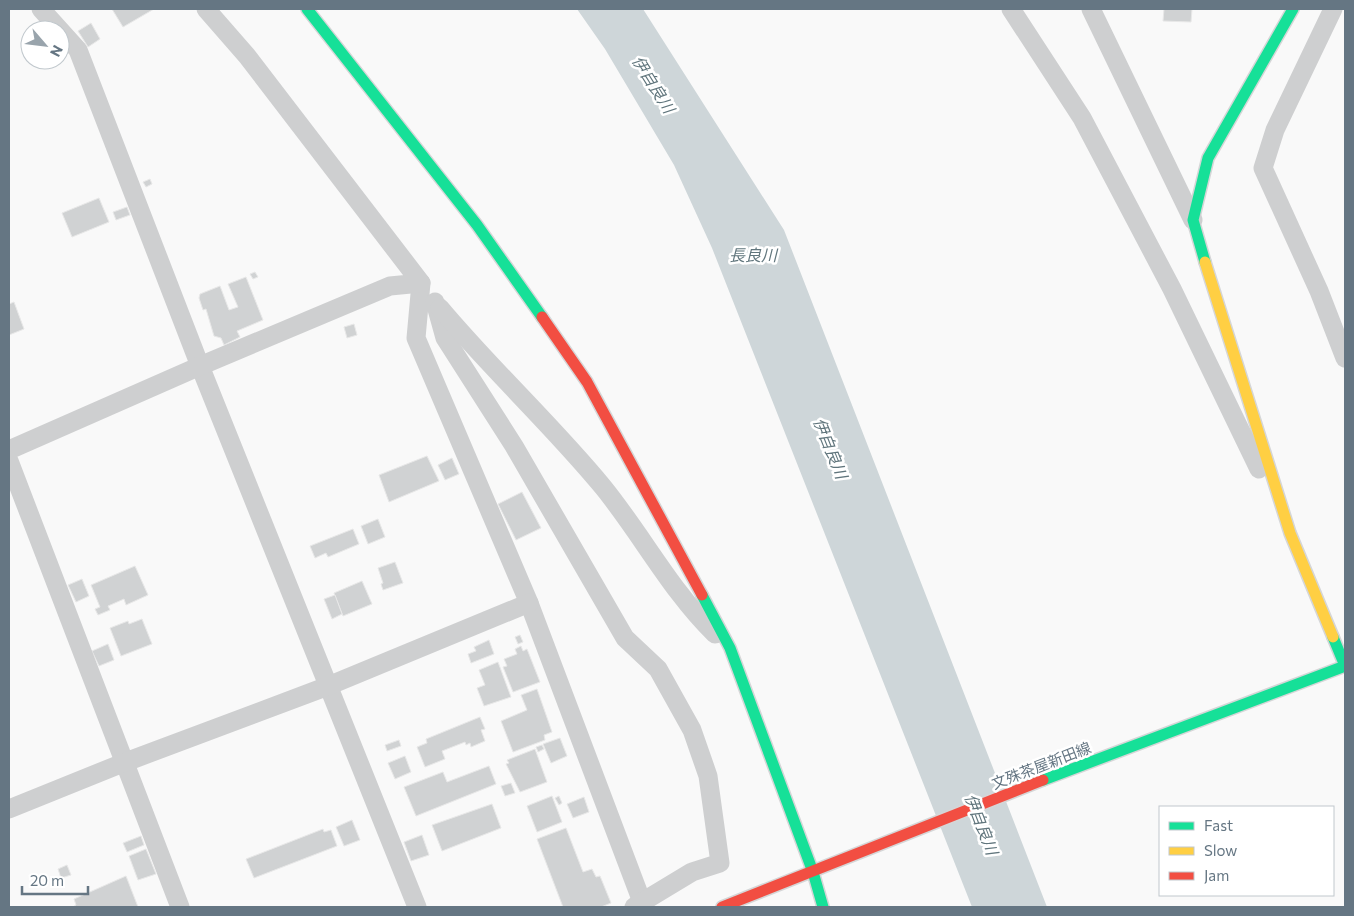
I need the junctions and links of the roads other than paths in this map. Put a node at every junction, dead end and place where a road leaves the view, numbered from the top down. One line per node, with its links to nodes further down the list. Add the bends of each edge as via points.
1 (41, 9): 12 (street, via 78,50)
2 (206, 9): 9 (street, via 248,56)
3 (307, 9): 17 (street, via 477,225 587,382)
4 (1011, 9): 15 (street, via 1082,118 1172,289)
5 (1091, 9): 8 (street)
6 (1293, 9): 8 (street, via 1208,158)
7 (1332, 9): 11 (street, via 1275,130 1263,168 1319,291)
8 (1193, 220): 15 (street)
9 (421, 283): 10 (street); 12 (street, via 390,286); 16 (street, via 416,338)
10 (435, 302): 17 (street, via 474,349 604,488 692,612); 23 (street, via 445,338 514,446 625,638 658,669 692,730 708,776 720,863 692,872)
11 (1345, 358)
12 (200, 366): 13 (street); 19 (street)
13 (9, 450)
14 (9, 461): 20 (street)
15 (1290, 532): 18 (street)
16 (529, 603): 19 (street); 23 (street)
17 (730, 648): 22 (street)
18 (1345, 666): 22 (street, 文殊茶屋新田線)
19 (328, 686): 20 (street); 25 (street)
20 (123, 762): 21 (street); 24 (street)
21 (9, 809)
22 (814, 872): 26 (street, 文殊茶屋新田線); 27 (street)
23 (638, 904)
24 (180, 907)
25 (416, 907)
26 (722, 907)
27 (823, 907)

